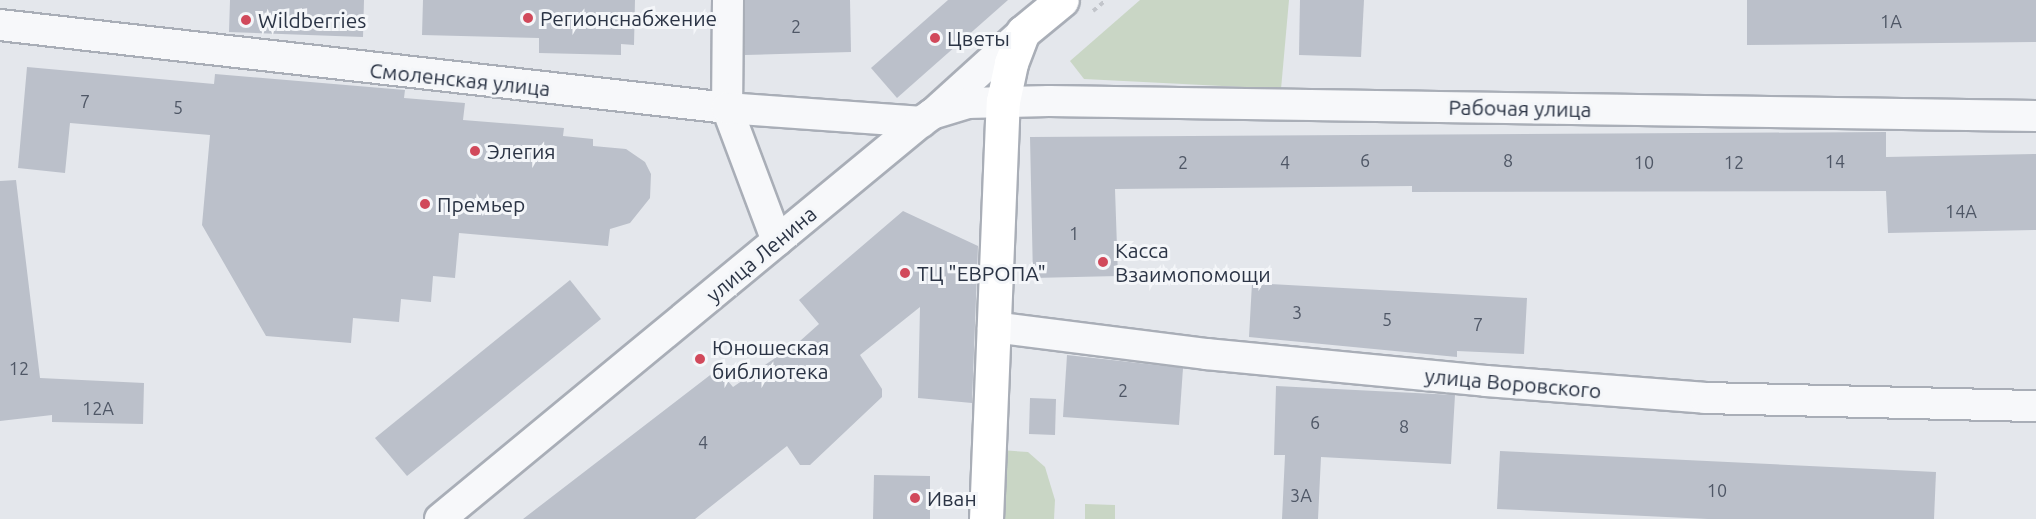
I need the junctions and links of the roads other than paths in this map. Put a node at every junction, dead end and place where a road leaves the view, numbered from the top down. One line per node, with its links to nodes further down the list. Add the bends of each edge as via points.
1 (728, 0): 6 (street)
2 (1075, 7): 4 (main road)
3 (0, 25): 6 (street, Смоленская улица)
4 (1023, 32): 5 (main road); 8 (street)
5 (1003, 101): 7 (street, Рабочая улица); 8 (street, улица Ленина, via 967,104); 10 (main road)
6 (727, 108): 8 (street, Смоленская улица); 9 (street)
7 (2036, 116)
8 (927, 118): 9 (street, улица Ленина)
9 (777, 241): 12 (street, улица Ленина)
10 (993, 327): 11 (street, улица Воровского, via 1206,354 1520,384 1705,398); 13 (main road)
11 (2036, 406)
12 (440, 519)
13 (986, 519)

